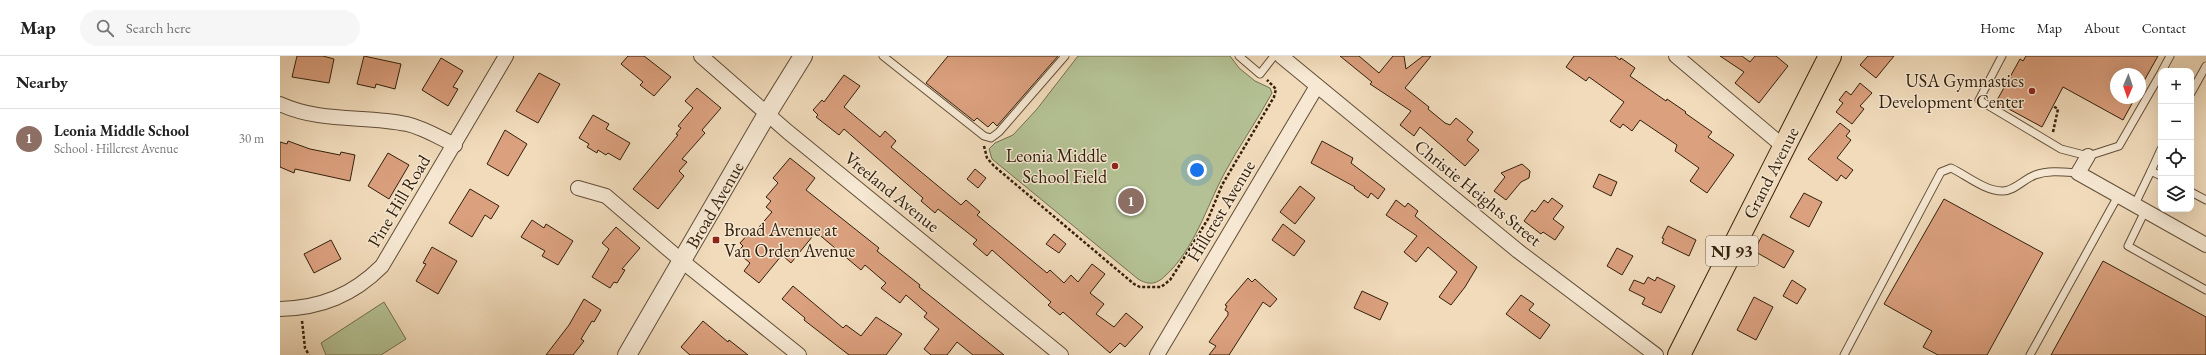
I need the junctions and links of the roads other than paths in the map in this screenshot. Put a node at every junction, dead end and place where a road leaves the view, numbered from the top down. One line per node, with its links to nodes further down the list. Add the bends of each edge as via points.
1 (506, 56): 20 (street, Pine Hill Road)
2 (701, 56): 19 (street, Vreeland Avenue)
3 (803, 56): 19 (street, Broad Avenue)
4 (884, 56): 5 (lane, via 984,136 995,136)
5 (1065, 56)
6 (1239, 56): 7 (lane, via 1260,74)
7 (1274, 56)
8 (1281, 56): 16 (street, Christie Heights Street)
9 (1676, 56): 21 (street)
10 (1830, 56): 21 (main road, Grand Avenue / NJ 93)
11 (2002, 56): 23 (lane, via 1979,100 2061,149)
12 (2170, 56): 14 (lane)
13 (2206, 66): 17 (lane)
14 (2164, 68)
15 (2158, 79): 23 (lane, via 2119,146)
16 (1318, 86): 39 (street, Hillcrest Avenue); 40 (street, Christie Heights Street, via 1518,250)
17 (2194, 88)
18 (280, 104): 20 (street, via 314,115 409,124)
19 (767, 114): 33 (street, Broad Avenue); 38 (street, Vreeland Avenue)
20 (455, 146): 35 (street, Pine Hill Road, via 382,266 366,281 344,296 301,309)
21 (1784, 147): 41 (main road, Grand Avenue / NJ 93)
22 (2158, 155): 24 (lane)
23 (2088, 156): 25 (street)
24 (2151, 170): 26 (lane); 31 (lane)
25 (2078, 173): 29 (street); 42 (lane, via 2036,174 2012,190 2002,191 1988,187 1951,168 1940,172)
26 (2158, 174)
27 (578, 188): 33 (street, via 606,196)
28 (2194, 194): 30 (lane)
29 (2118, 196): 31 (street); 43 (lane)
30 (2206, 200)
31 (2140, 207): 32 (street); 34 (lane, via 2128,246)
32 (2206, 245)
33 (682, 261): 36 (street, Broad Avenue); 37 (street)
34 (2206, 290)
35 (280, 309)
36 (627, 355)
37 (799, 355)
38 (1061, 355)
39 (1157, 355)
40 (1656, 355)
41 (1680, 355)
42 (1844, 355)
43 (2030, 355)

